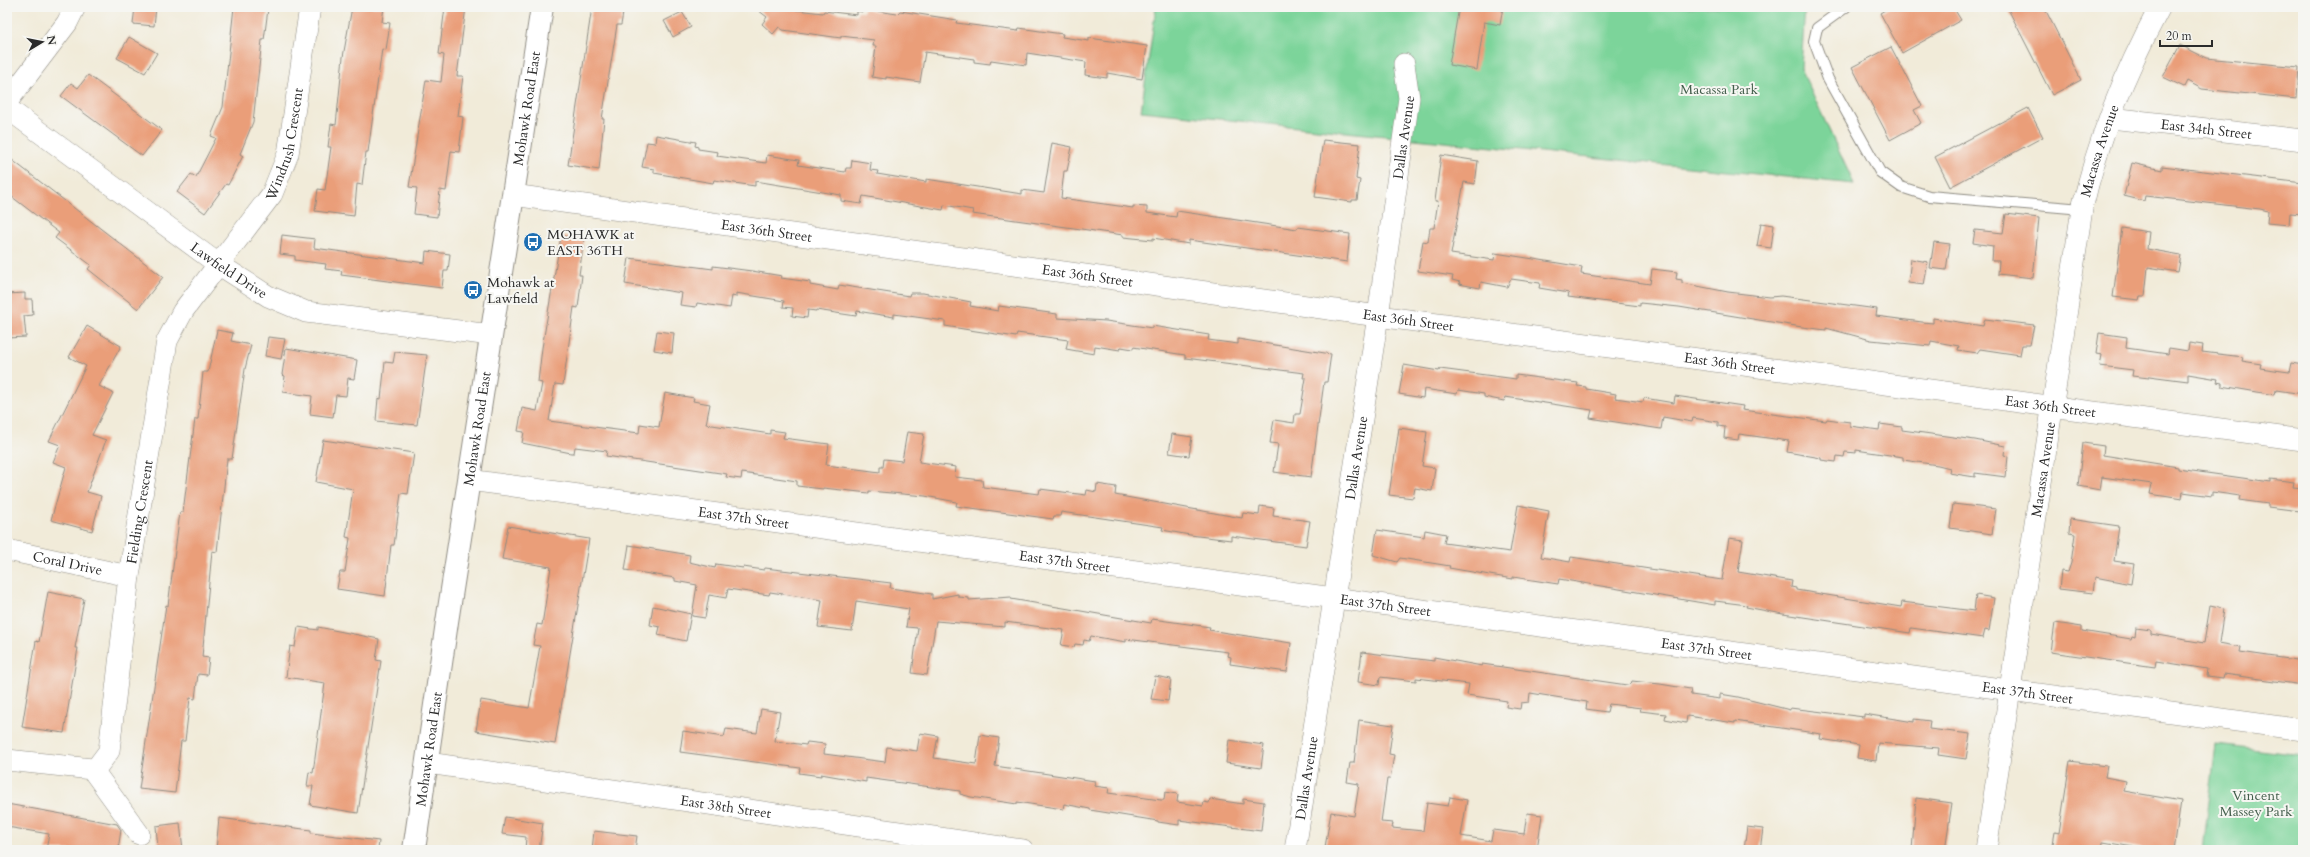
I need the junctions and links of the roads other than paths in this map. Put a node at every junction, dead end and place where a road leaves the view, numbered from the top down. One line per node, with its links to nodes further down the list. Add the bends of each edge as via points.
1 (75, 7): 7 (street, via 67,23)
2 (310, 7): 13 (street, Windrush Crescent, via 288,154 272,194)
3 (542, 7): 11 (main road, Mohawk Road East)
4 (1846, 7): 12 (lane, via 1817,28 1814,42 1828,79 1880,172 1901,187 1929,196)
5 (2160, 7): 9 (street, Macassa Avenue, via 2133,62)
6 (1404, 64): 14 (street, Dallas Avenue, via 1409,98)
7 (7, 102)
8 (7, 108): 13 (street, Lawfield Drive)
9 (2111, 118): 10 (street, East 34th Street); 12 (street, Macassa Avenue, via 2091,169)
10 (2303, 140)
11 (514, 195): 14 (street, East 36th Street); 15 (main road, Mohawk Road East)
12 (2082, 209): 16 (street, Macassa Avenue)
13 (218, 264): 15 (street, Lawfield Drive, via 268,296 306,312); 20 (street, Fielding Crescent, via 183,311 167,341)
14 (1378, 316): 16 (street, East 36th Street); 21 (street, Dallas Avenue)
15 (491, 335): 18 (main road, Mohawk Road East)
16 (2054, 405): 17 (street, East 36th Street); 22 (street, Macassa Avenue)
17 (2303, 440)
18 (469, 480): 21 (street, East 37th Street); 25 (main road, Mohawk Road East)
19 (7, 550): 20 (street, Coral Drive)
20 (128, 576): 26 (street, Fielding Crescent, via 109,751 97,767)
21 (1335, 598): 22 (street, East 37th Street); 30 (street, Dallas Avenue)
22 (2011, 691): 23 (street, East 37th Street); 31 (street, Macassa Avenue)
23 (2303, 730)
24 (7, 760): 26 (street)
25 (428, 763): 28 (main road, Mohawk Road East); 29 (street, East 38th Street)
26 (92, 769): 27 (street)
27 (139, 834)
28 (414, 850)
29 (1023, 850)
30 (1295, 850)
31 (1986, 850)

